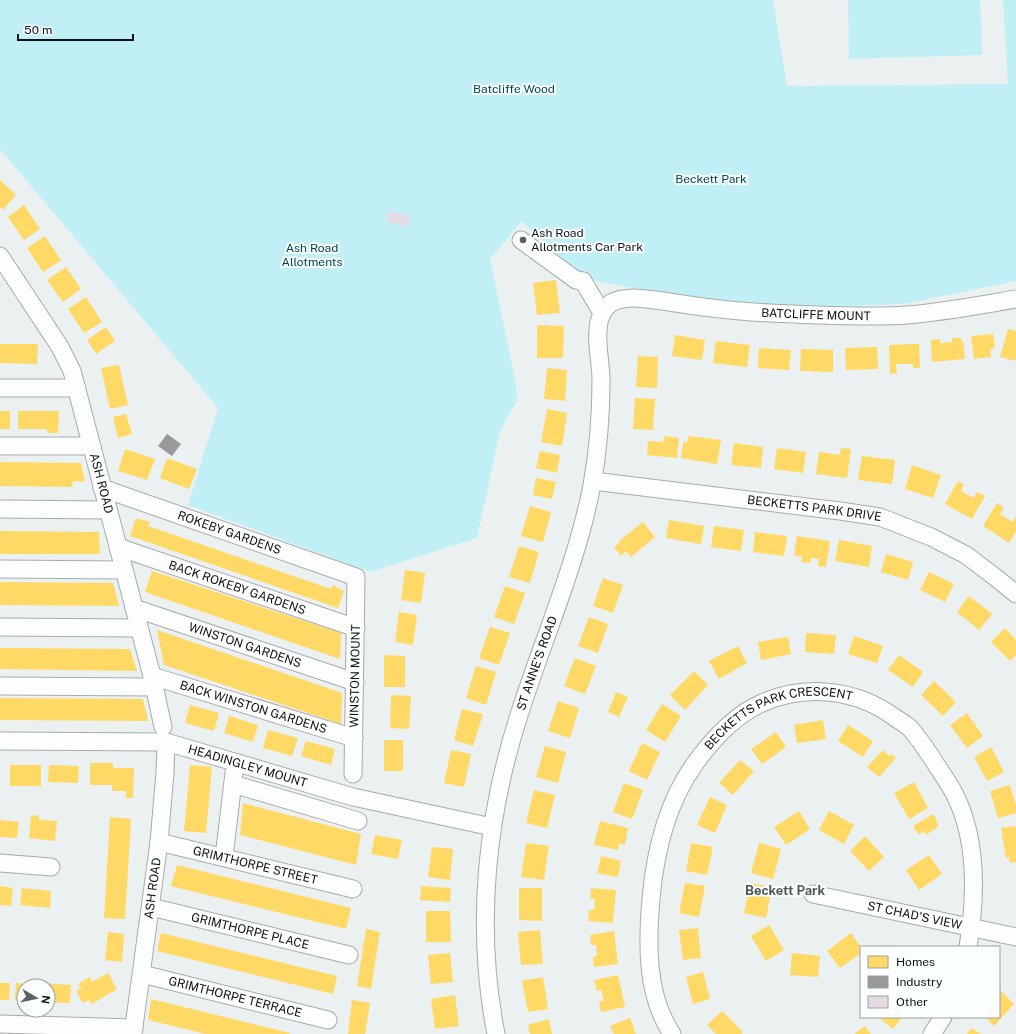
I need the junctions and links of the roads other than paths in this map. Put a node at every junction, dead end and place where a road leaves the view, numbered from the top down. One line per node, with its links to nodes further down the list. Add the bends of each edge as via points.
1 (521, 240): 4 (street, via 576,280 583,281)
2 (1, 258): 6 (street, ASH ROAD, via 60,347)
3 (1016, 299): 4 (street, BATCLIFFE MOUNT, via 906,315 847,316 766,313 624,298 608,306)
4 (602, 313): 9 (street, ST ANNE'S ROAD, via 598,334 601,380 598,444)
5 (0, 388): 6 (street)
6 (77, 388): 8 (street, ASH ROAD)
7 (0, 446): 8 (street)
8 (92, 446): 10 (street, ASH ROAD)
9 (593, 481): 17 (street, BECKETTS PARK DRIVE, via 880,517 931,537 966,555); 32 (street, ST ANNE'S ROAD, via 584,522 519,714)
10 (102, 488): 12 (street, ASH ROAD); 16 (street, ROKEBY GARDENS)
11 (0, 509): 12 (street)
12 (108, 510): 13 (street, ASH ROAD)
13 (118, 547): 15 (street, ASH ROAD); 21 (street, BACK ROKEBY GARDENS)
14 (0, 569): 15 (street)
15 (123, 570): 18 (street, ASH ROAD)
16 (356, 577): 21 (street, WINSTON MOUNT)
17 (1016, 594)
18 (134, 608): 20 (street, ASH ROAD); 23 (street, WINSTON GARDENS)
19 (0, 627): 20 (street)
20 (138, 628): 22 (street, ASH ROAD)
21 (356, 628): 23 (street, WINSTON MOUNT)
22 (153, 682): 24 (street, BACK WINSTON GARDENS); 25 (street, ASH ROAD); 26 (street, BACK WINSTON GARDENS)
23 (355, 682): 26 (street, WINSTON MOUNT)
24 (0, 686)
25 (164, 735): 27 (street, HEADINGLEY MOUNT); 28 (street, HEADINGLEY MOUNT); 33 (street, ASH ROAD, via 165,773)
26 (354, 738): 29 (street, WINSTON MOUNT)
27 (0, 741)
28 (235, 763): 30 (street); 31 (street, HEADINGLEY MOUNT)
29 (353, 774)
30 (233, 784): 31 (street, via 354,820); 34 (street)
31 (353, 797): 32 (street, HEADINGLEY MOUNT)
32 (492, 827): 49 (street, ST ANNE'S ROAD, via 486,885 485,951 490,1005)
33 (159, 842): 34 (street, GRIMTHORPE STREET); 39 (street, ASH ROAD)
34 (224, 857): 37 (street, GRIMTHORPE STREET)
35 (0, 863): 36 (street)
36 (51, 867)
37 (353, 889)
38 (813, 894): 40 (street, ST CHAD'S VIEW)
39 (151, 907): 43 (street, GRIMTHORPE PLACE); 44 (street, ASH ROAD)
40 (971, 928): 41 (street, ST CHAD'S VIEW); 42 (street, BECKETTS PARK CRESCENT); 50 (street, BECKETTS PARK CRESCENT, via 974,899 972,865 962,810 944,777 908,727 868,701 844,694 804,692 763,703 729,726 694,765 681,786 662,833 652,892 648,952 659,1007)
41 (1016, 937)
42 (968, 946)
43 (349, 955)
44 (142, 974): 46 (street, GRIMTHORPE TERRACE); 48 (street, ASH ROAD)
45 (942, 1018): 51 (street)
46 (328, 1020)
47 (0, 1024): 48 (street)
48 (134, 1031)
49 (496, 1034)
50 (672, 1034)
51 (932, 1034)

